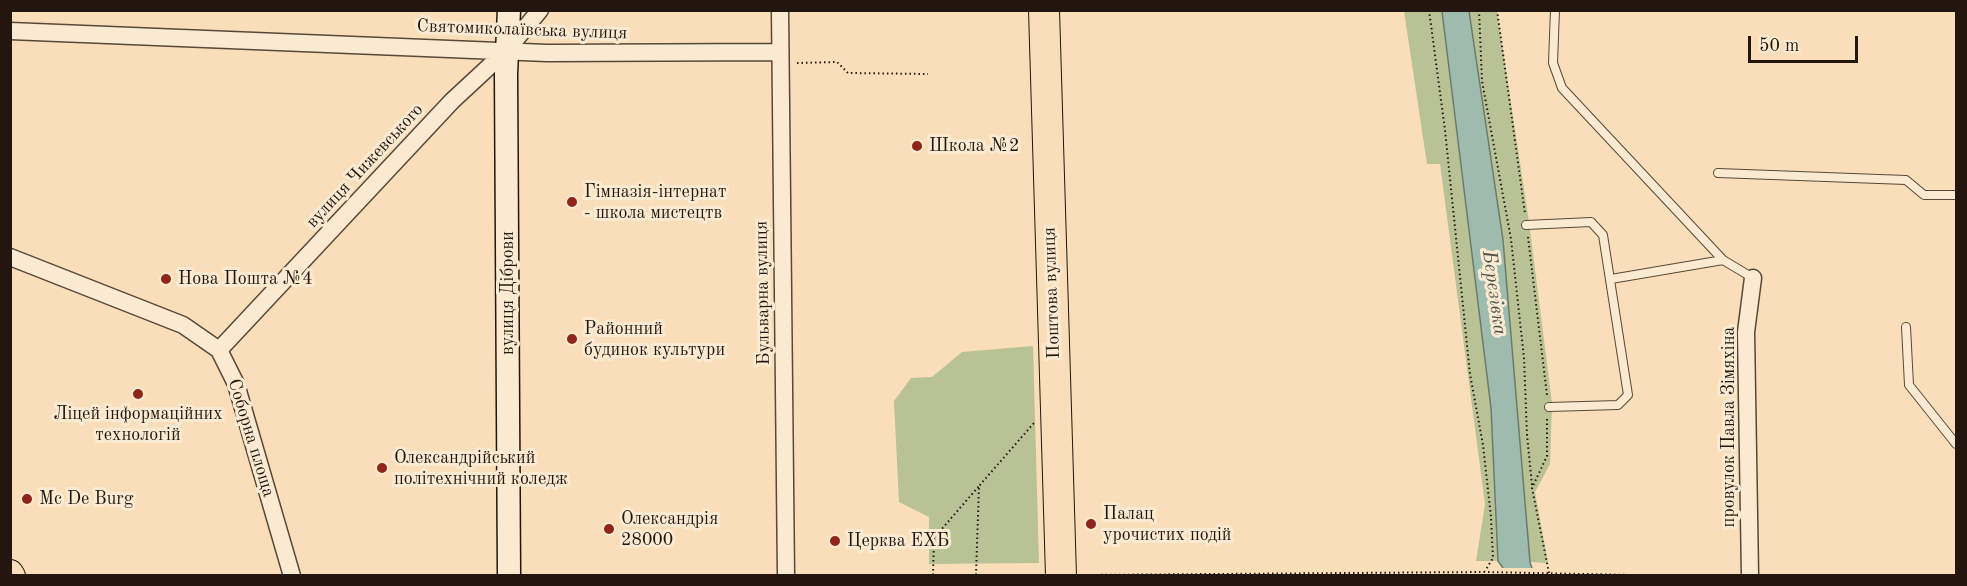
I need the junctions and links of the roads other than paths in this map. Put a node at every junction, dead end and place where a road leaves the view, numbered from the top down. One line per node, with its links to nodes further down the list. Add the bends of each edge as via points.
1 (509, 10): 7 (street, вулиця Діброви)
2 (540, 10): 7 (street, вулиця Чижевського)
3 (780, 10): 8 (street, Бульварна вулиця)
4 (1044, 10): 23 (highway, Поштова вулиця)
5 (1555, 10): 13 (lane, via 1553,63 1562,88)
6 (10, 31): 7 (street, Святомиколаївська вулиця)
7 (507, 50): 8 (street, Святомиколаївська вулиця); 17 (street, вулиця Чижевського, via 452,101); 21 (street, вулиця Діброви)
8 (786, 58): 22 (street, Бульварна вулиця)
9 (1718, 173): 10 (lane, via 1906,180 1924,195)
10 (1956, 195)
11 (1526, 225): 15 (lane, via 1591,222 1603,235)
12 (10, 257): 17 (street, Соборна площа, via 183,325)
13 (1722, 260): 14 (lane); 15 (lane)
14 (1753, 278): 24 (street, провулок Павла Зімяхіна, via 1746,332)
15 (1611, 279): 18 (lane, via 1628,395 1618,405)
16 (1906, 327): 19 (lane, via 1909,385)
17 (219, 350): 20 (street, Соборна площа, via 236,384)
18 (1549, 407)
19 (1956, 444)
20 (292, 576)
21 (509, 576)
22 (786, 576)
23 (1061, 576)
24 (1750, 576)

